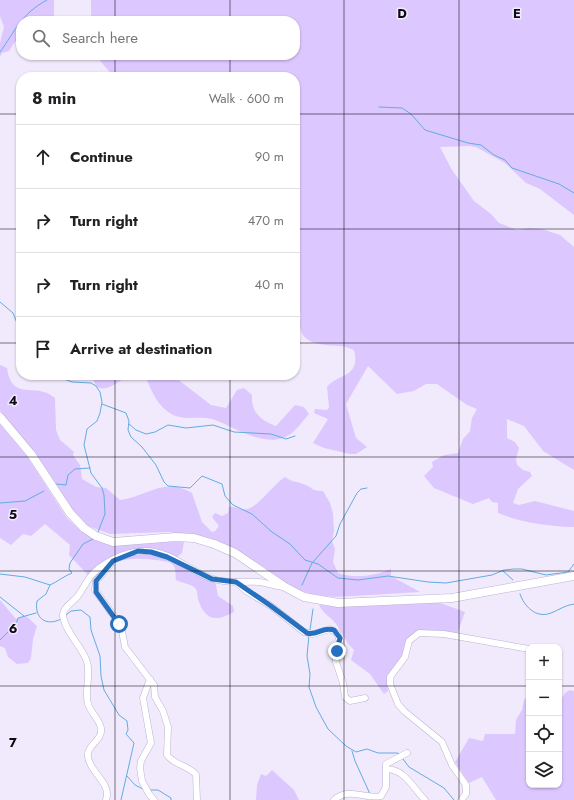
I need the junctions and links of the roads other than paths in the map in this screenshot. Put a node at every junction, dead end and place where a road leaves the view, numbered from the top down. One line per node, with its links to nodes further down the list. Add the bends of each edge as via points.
1 (0, 418): 5 (highway, via 31,454 70,513 96,536 113,542 194,538 235,553)
2 (113, 561): 4 (street, via 138,551 151,552 212,579); 7 (street, via 99,576 95,590 121,626 125,647); 11 (street, via 93,574 64,610 63,615 65,624 87,663 88,705 101,730 99,740 90,749 88,757 92,769 106,789)
3 (574, 576): 5 (highway, via 452,598 358,603 320,601 304,597)
4 (236, 582): 5 (street, via 262,582 273,587); 8 (street, via 304,632 313,634 330,629 337,633 340,640 336,662 345,697 350,701)
5 (285, 587)
6 (526, 648): 16 (street, via 419,632 410,641 405,656 390,677 390,684 401,707 442,742 452,765 466,785 466,794)
7 (150, 679): 12 (street, via 143,698 151,743 140,768 142,781); 13 (street, via 165,717 168,732 167,755 174,763 190,769 196,775)
8 (366, 698)
9 (407, 753): 10 (street, via 387,763)
10 (386, 769): 14 (street, via 386,787 381,796 372,798 346,794); 15 (street, via 396,770 404,776)
11 (106, 800)
12 (154, 800)
13 (197, 800)
14 (334, 800)
15 (425, 800)
16 (461, 800)

